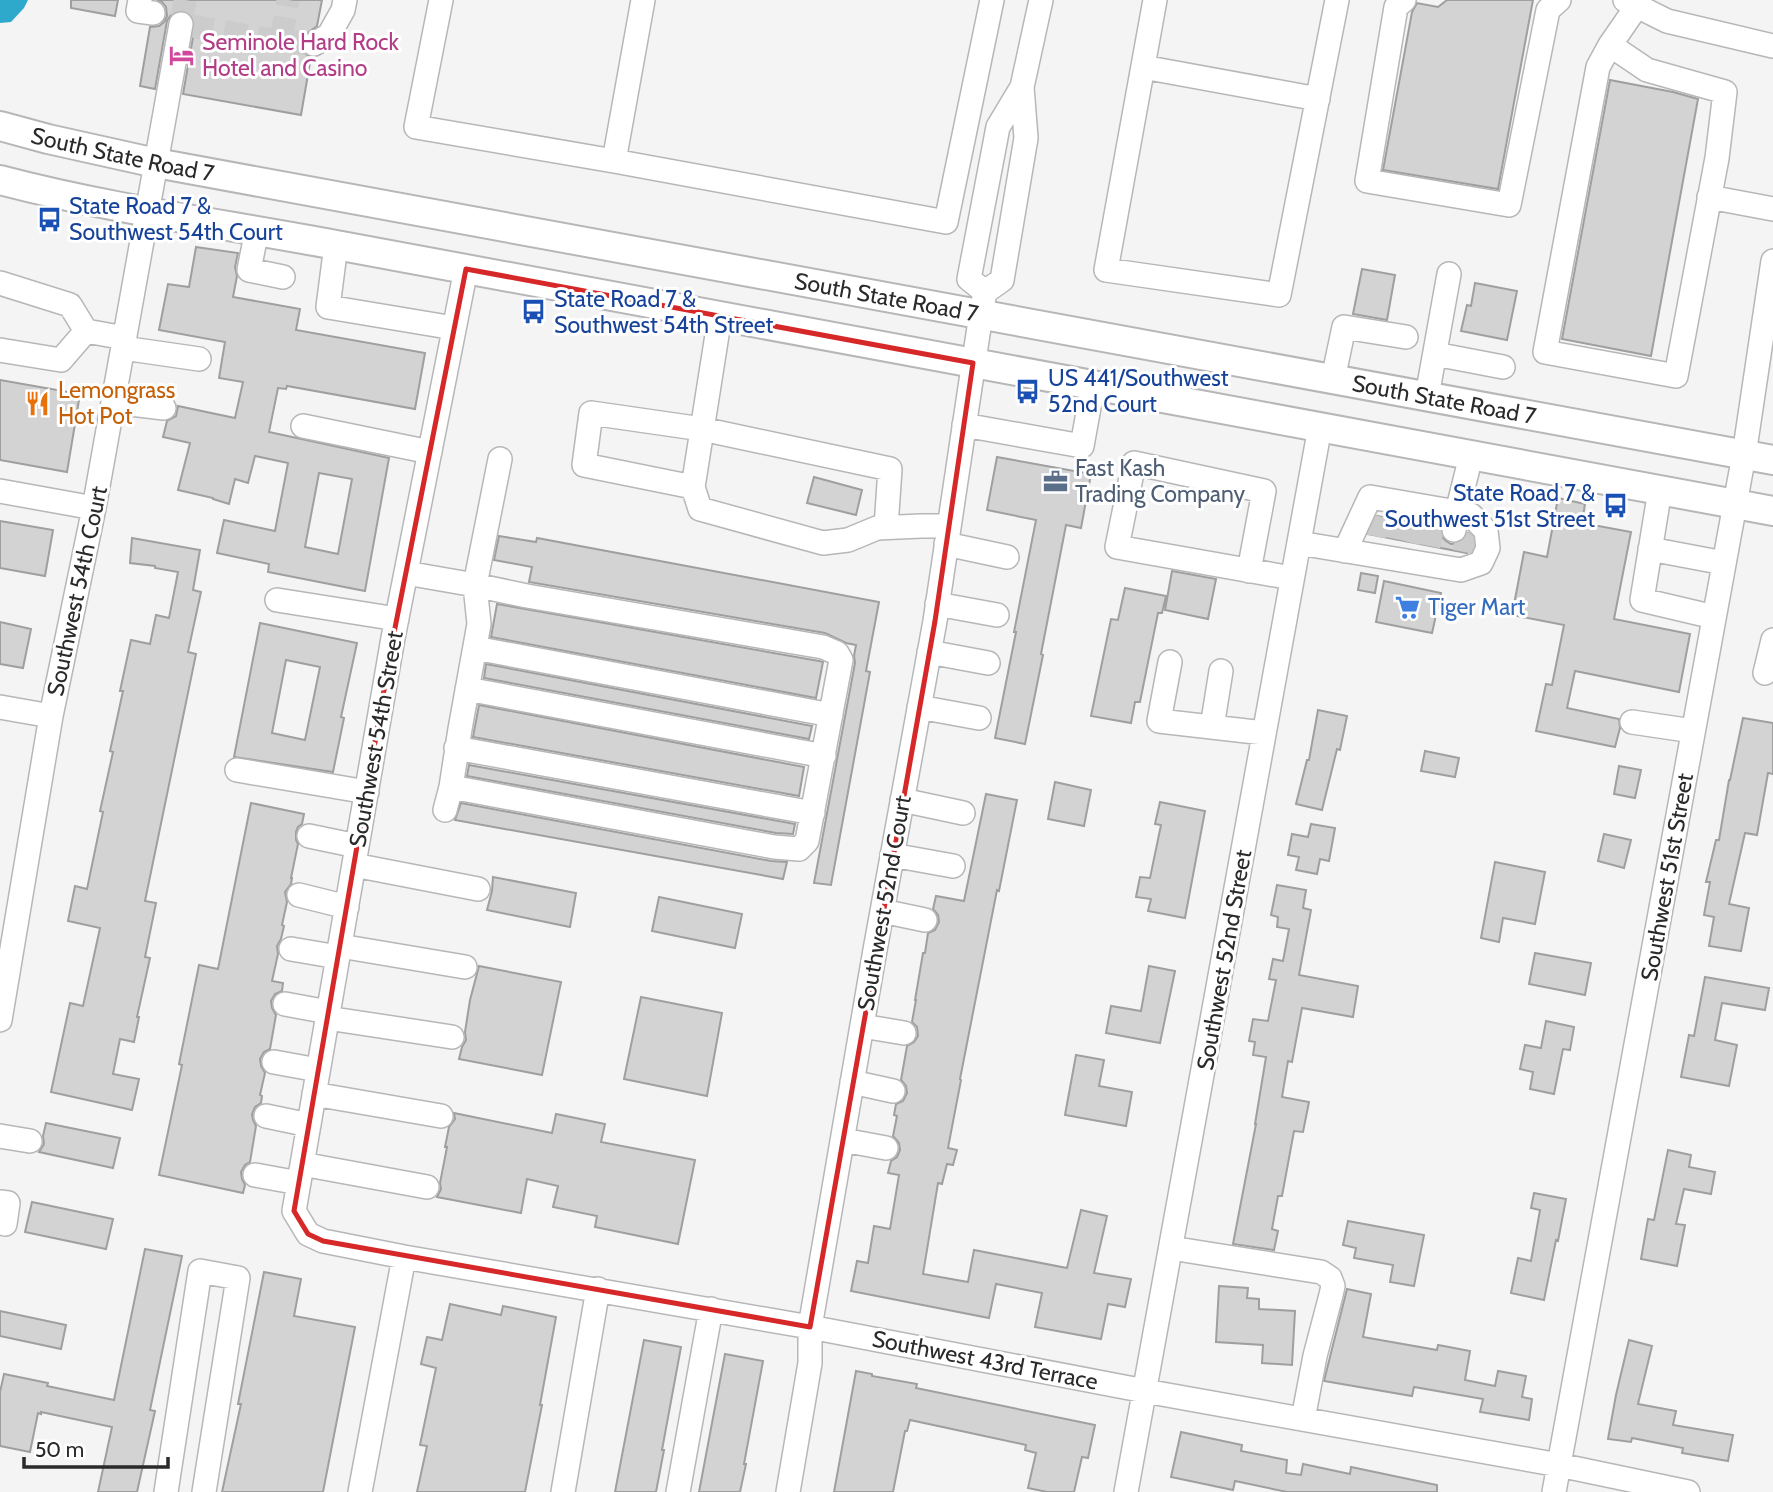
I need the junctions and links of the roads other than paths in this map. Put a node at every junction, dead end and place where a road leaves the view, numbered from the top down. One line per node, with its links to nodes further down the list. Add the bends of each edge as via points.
1 (345, 0): 12 (street, via 329,35)
2 (441, 0): 19 (street, via 416,127)
3 (643, 0): 19 (street)
4 (992, 0): 19 (street, via 946,222)
5 (1041, 0): 16 (street)
6 (1155, 0): 15 (street)
7 (1337, 0): 17 (street)
8 (1404, 0): 9 (street, via 1396,7 1367,181 1509,205 1548,10)
9 (1559, 0)
10 (1631, 3): 13 (street); 14 (street, via 1667,21)
11 (181, 24): 20 (street, Southwest 54th Court)
12 (314, 44)
13 (1610, 45): 22 (street, via 1647,70 1725,92); 22 (street, via 1598,67 1545,352 1676,376)
14 (1773, 46)
15 (1143, 67): 17 (street); 17 (street, via 1106,270 1279,295)
16 (1022, 87): 32 (street, via 1026,138 1002,280); 32 (street, via 998,127 969,279)
17 (1318, 99)
18 (0, 126): 20 (main road, South State Road 7)
19 (614, 161)
20 (156, 163): 24 (street, Southwest 54th Court); 32 (main road, South State Road 7)
21 (0, 180): 24 (main road)
22 (1709, 197): 23 (street)
23 (1773, 208)
24 (148, 212): 25 (main road); 37 (street, Southwest 54th Court)
25 (257, 230): 26 (main road); 30 (street, via 249,270)
26 (336, 245): 28 (main road); 34 (street, via 328,307)
27 (1773, 261): 53 (street, Southwest 51st Street)
28 (466, 269): 33 (main road); 34 (street, Southwest 54th Street)
29 (1450, 274): 39 (street)
30 (282, 277)
31 (0, 283): 35 (street, via 70,305)
32 (983, 303): 41 (street, Southwest 52nd Court); 43 (main road, South State Road 7)
33 (720, 316): 41 (main road); 51 (street)
34 (454, 328): 52 (street, Southwest 54th Street)
35 (86, 331): 37 (street); 38 (street, via 61,360)
36 (1406, 337): 43 (street, via 1344,327)
37 (124, 343): 40 (street); 46 (street, Southwest 54th Court)
38 (0, 351)
39 (1435, 354): 42 (street); 45 (street)
40 (199, 359)
41 (973, 363): 44 (main road); 48 (street, Southwest 52nd Court)
42 (1503, 367)
43 (1333, 379): 45 (main road, South State Road 7)
44 (1093, 385): 48 (street, via 1082,446); 50 (main road)
45 (1427, 396): 53 (main road, South State Road 7)
46 (114, 402): 47 (street); 61 (street, Southwest 54th Court)
47 (164, 408)
48 (964, 425): 64 (street, Southwest 52nd Court)
49 (303, 426): 52 (street)
50 (1320, 427): 54 (main road); 66 (street, Southwest 52nd Street)
51 (702, 429): 57 (street); 57 (street, via 591,413 584,465); 63 (street, via 890,469)
52 (430, 452): 72 (street, Southwest 54th Street)
53 (1744, 455): 56 (main road, South State Road 7); 60 (street, Southwest 51st Street)
54 (1471, 456): 59 (main road); 65 (street)
55 (500, 459): 74 (street)
56 (1773, 460)
57 (693, 487): 63 (street, via 700,509 824,543)
58 (0, 491): 61 (street)
59 (1660, 491): 60 (main road); 67 (street)
60 (1735, 505): 62 (main road); 70 (street, Southwest 51st Street)
61 (94, 508): 91 (street, Southwest 54th Court)
62 (1773, 511)
63 (886, 527): 64 (street)
64 (948, 535): 69 (street); 76 (street, Southwest 52nd Court)
65 (1421, 535): 68 (street); 68 (street, via 1370,497)
66 (1299, 543): 68 (street); 73 (street, Southwest 52nd Street)
67 (1650, 549): 70 (street); 78 (street, via 1642,600)
68 (1345, 551)
69 (1007, 557)
70 (1724, 563): 78 (street, Southwest 51st Street)
71 (1249, 571): 71 (street, via 1117,547 1134,463 1264,491); 73 (street)
72 (406, 573): 74 (street); 79 (street, Southwest 54th Street)
73 (1292, 578): 96 (street, Southwest 52nd Street)
74 (475, 585): 81 (street, via 479,624); 90 (street, via 823,647 841,660)
75 (277, 600): 79 (street)
76 (937, 604): 77 (street); 82 (street, Southwest 52nd Court)
77 (997, 615)
78 (1714, 617): 95 (street, Southwest 51st Street)
79 (397, 618): 101 (street, Southwest 54th Street)
80 (1773, 640): 86 (street)
81 (474, 648): 87 (street); 90 (street)
82 (929, 652): 84 (street); 89 (street, Southwest 52nd Court)
83 (1170, 662): 94 (street, via 1159,721)
84 (988, 663)
85 (1221, 671): 94 (street)
86 (1765, 673)
87 (467, 690): 97 (street); 98 (street)
88 (0, 707): 91 (street)
89 (919, 707): 92 (street); 102 (street, Southwest 52nd Court)
90 (831, 715): 98 (street)
91 (51, 716): 115 (street, Southwest 54th Court)
92 (979, 719)
93 (1632, 722): 95 (street)
94 (1212, 727): 96 (street)
95 (1693, 731): 150 (street, Southwest 51st Street)
96 (1265, 733): 141 (street, Southwest 52nd Street)
97 (457, 748): 100 (street); 104 (street)
98 (824, 756): 104 (street)
99 (237, 770): 101 (street)
100 (451, 787): 103 (street); 104 (street, via 799,849 807,841)
101 (367, 792): 107 (street, Southwest 54th Street)
102 (902, 800): 105 (street); 108 (street, Southwest 52nd Court)
103 (445, 810)
104 (813, 813)
105 (963, 813)
106 (309, 836): 107 (street)
107 (356, 855): 110 (street); 112 (street, Southwest 54th Street)
108 (892, 855): 109 (street); 113 (street, Southwest 52nd Court)
109 (953, 866)
110 (478, 889)
111 (299, 895): 112 (street)
112 (347, 907): 117 (street, Southwest 54th Street)
113 (882, 911): 114 (street); 122 (street, Southwest 52nd Court)
114 (925, 920)
115 (7, 943): 121 (street, Southwest 54th Court)
116 (291, 949): 117 (street)
117 (339, 951): 118 (street); 120 (street, Southwest 54th Street)
118 (465, 967)
119 (285, 1004): 120 (street)
120 (328, 1015): 124 (street); 126 (street, Southwest 54th Street)
121 (0, 1020)
122 (862, 1027): 123 (street); 127 (street, Southwest 52nd Court)
123 (904, 1033)
124 (452, 1037)
125 (274, 1062): 126 (street)
126 (318, 1070): 129 (street, Southwest 54th Street)
127 (852, 1082): 128 (street); 134 (street, Southwest 52nd Court)
128 (893, 1091)
129 (314, 1094): 131 (street); 132 (street, Southwest 54th Street)
130 (266, 1116): 132 (street)
131 (441, 1116)
132 (309, 1125): 137 (street, Southwest 54th Street)
133 (0, 1136): 135 (street)
134 (843, 1140): 136 (street); 145 (street, Southwest 52nd Court)
135 (30, 1141)
136 (886, 1148)
137 (300, 1174): 138 (street); 139 (street); 140 (street, Southwest 54th Street)
138 (255, 1175)
139 (427, 1187)
140 (294, 1211): 142 (street, Southwest 43rd Terrace, via 308,1234 323,1241)
141 (1171, 1248): 146 (street, Southwest 52nd Street); 147 (street, via 1321,1272 1330,1278 1333,1286)
142 (404, 1257): 143 (street, Southwest 43rd Terrace); 153 (street)
143 (598, 1289): 144 (street, Southwest 43rd Terrace); 154 (street)
144 (711, 1309): 145 (street, Southwest 43rd Terrace); 155 (street)
145 (810, 1327): 146 (street, Southwest 43rd Terrace); 156 (street, Southwest 52nd Court, via 810,1363)
146 (1145, 1391): 147 (street, Southwest 43rd Terrace); 157 (street, Southwest 52nd Street)
147 (1303, 1419): 150 (street, Southwest 43rd Terrace)
148 (177, 1427): 149 (street); 149 (street, via 200,1271 238,1278); 151 (street)
149 (213, 1434): 152 (street)
150 (1559, 1465): 158 (street, Southwest 51st Street); 159 (street, Southwest 43rd Terrace)
151 (166, 1492)
152 (204, 1492)
153 (360, 1492)
154 (563, 1492)
155 (678, 1492)
156 (788, 1492)
157 (1126, 1492)
158 (1554, 1492)
159 (1688, 1492)

